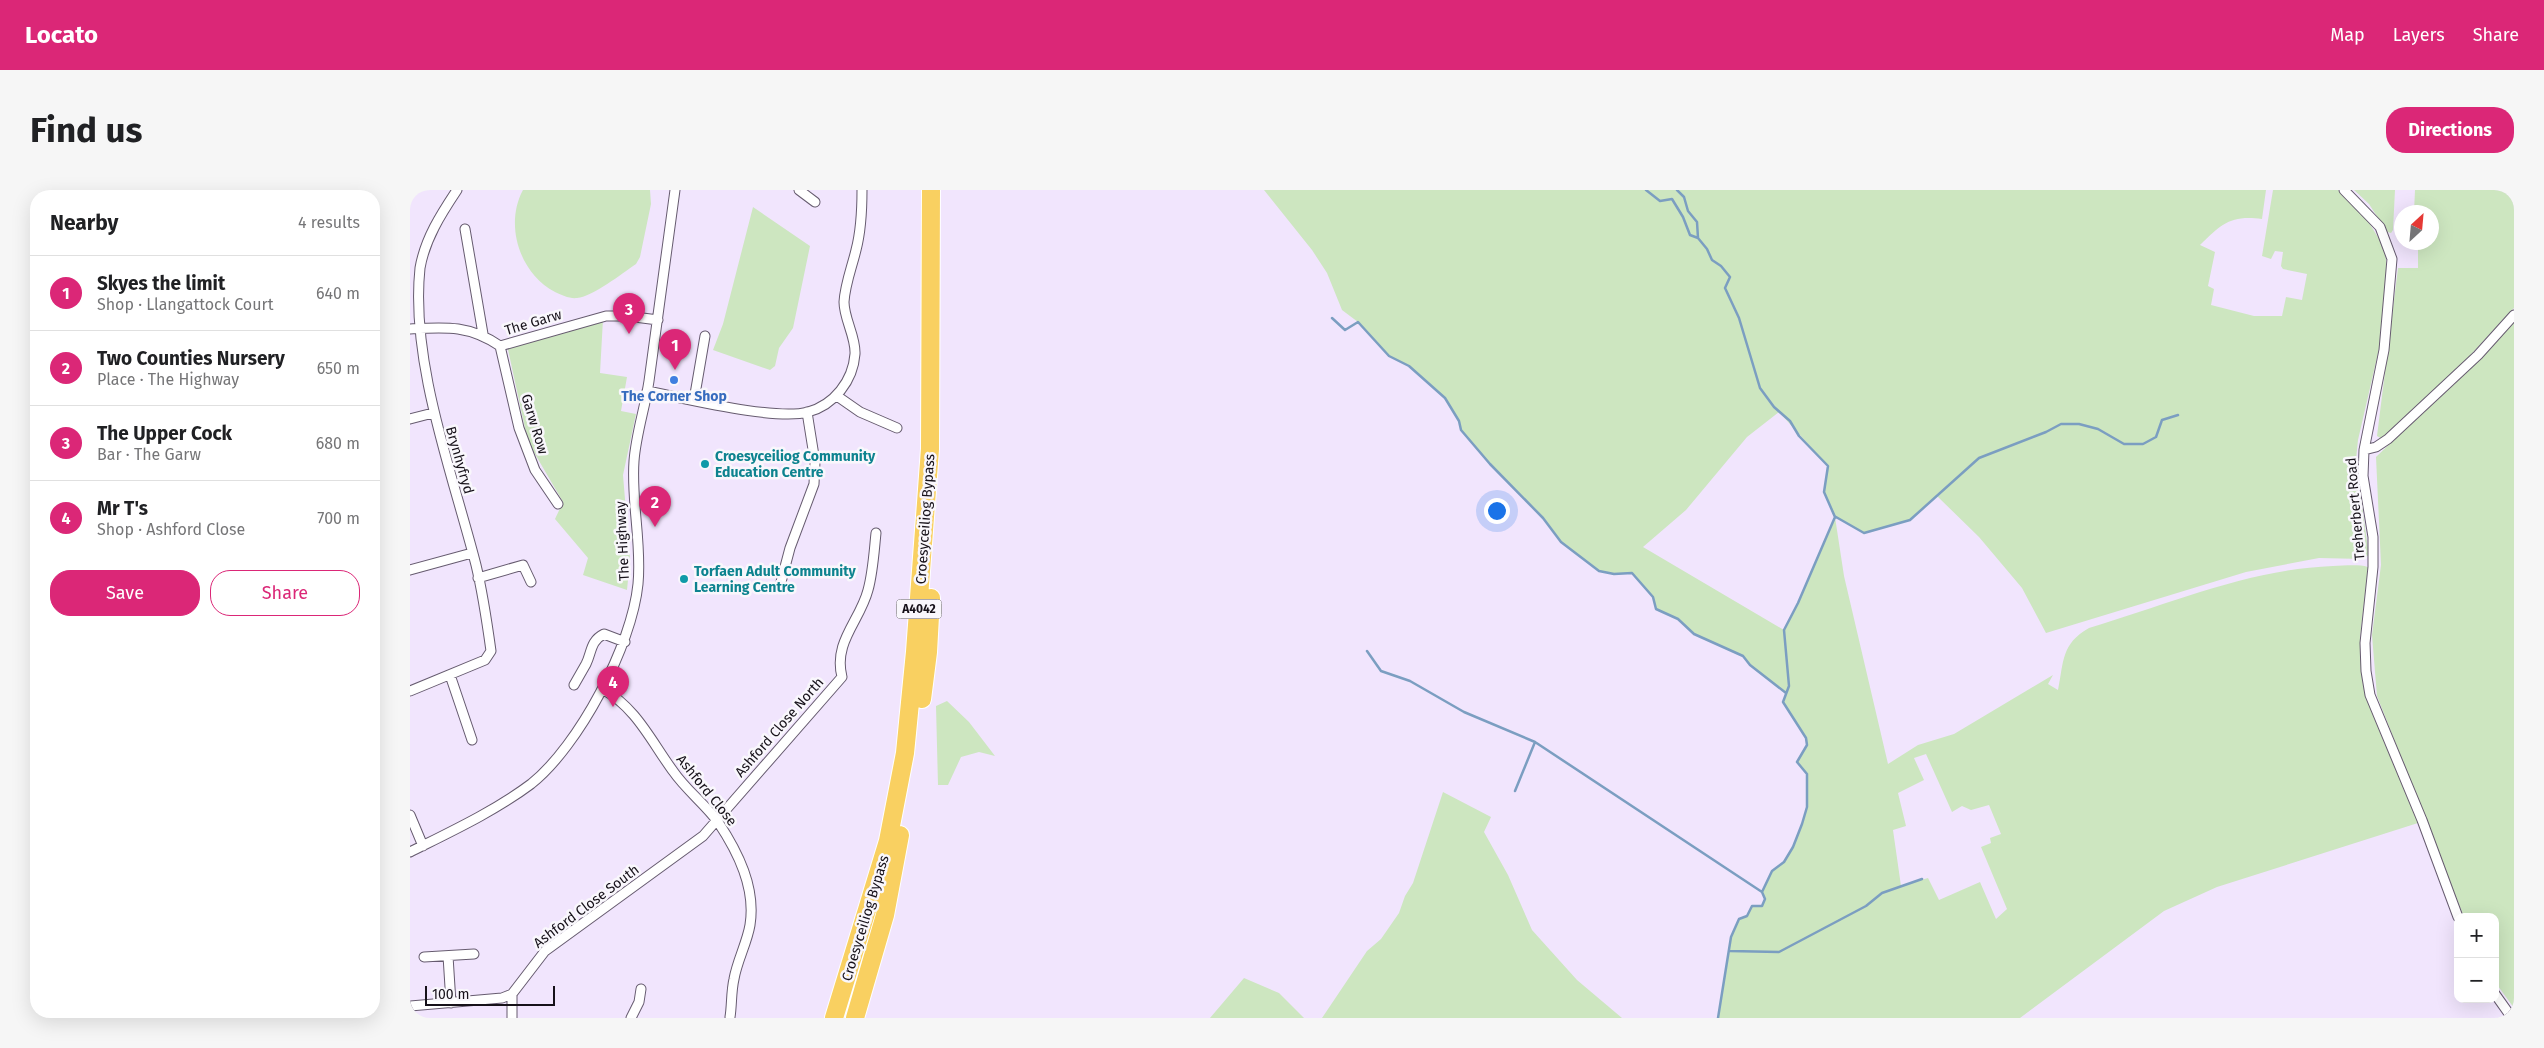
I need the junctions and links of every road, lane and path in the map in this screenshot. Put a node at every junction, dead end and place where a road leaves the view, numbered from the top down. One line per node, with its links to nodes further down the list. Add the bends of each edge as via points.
1 (457, 190): 12 (street, Brynhyfryd, via 433,229 423,256)
2 (675, 190): 11 (street, The Highway)
3 (862, 190): 17 (street, via 858,239 844,304 855,353 844,386)
4 (931, 190): 53 (highway, Croesyceiliog Bypass / A4042, via 930,449 905,753 888,841)
5 (944, 190): 54 (highway, Croesyceiliog Bypass / A4042, via 939,452 928,652 915,758 885,915)
6 (2344, 190): 23 (street, Treherbert Road, via 2380,227 2392,259 2384,350)
7 (804, 191): 8 (street)
8 (815, 202)
9 (465, 229): 13 (street)
10 (2514, 315): 23 (street, via 2478,355 2388,439)
11 (658, 320): 15 (street, The Garw, via 606,316); 16 (street, The Highway)
12 (414, 329): 13 (street, The Garw, via 460,328); 20 (street, Brynhyfryd)
13 (483, 334): 15 (street, The Garw)
14 (705, 336): 18 (street)
15 (500, 346): 24 (street, Garw Row, via 519,428 535,470)
16 (647, 391): 18 (street); 31 (street, The Highway, via 634,459 640,566)
17 (837, 396): 19 (street); 22 (street, via 860,412)
18 (694, 400): 19 (street, via 776,413)
19 (807, 412): 30 (street, via 815,462 814,484)
20 (433, 413): 21 (street); 26 (street, Brynhyfryd)
21 (410, 419)
22 (897, 428)
23 (2364, 450): 41 (street, Treherbert Road, via 2363,476 2373,537 2373,567 2364,643 2370,695)
24 (558, 504)
25 (876, 533): 38 (street, Ashford Close North, via 868,592 844,638 840,661 842,676)
26 (472, 553): 27 (street); 28 (street, Brynhyfryd)
27 (410, 570)
28 (478, 578): 29 (street, via 523,565); 32 (street, Brynhyfryd, via 491,651 485,660)
29 (531, 582)
30 (781, 582)
31 (625, 642): 33 (street, via 604,634 594,641); 34 (street, The Highway)
32 (450, 675): 35 (street, Brynhyfryd); 36 (street)
33 (574, 685)
34 (602, 689): 38 (street, Ashford Close, via 632,711 683,785); 39 (street, The Highway, via 563,752 549,768 506,800)
35 (410, 691)
36 (472, 740)
37 (410, 815): 39 (street)
38 (716, 820): 46 (street, Ashford Close South, via 692,845 545,951); 50 (street, Ashford Close, via 735,848 745,873 750,902 750,925 733,981)
39 (423, 846): 40 (street, The Highway)
40 (410, 852)
41 (2457, 913)
42 (474, 954): 43 (street)
43 (448, 956): 44 (street); 48 (street)
44 (424, 957)
45 (640, 988): 52 (street, via 639,1002)
46 (512, 994): 48 (street); 51 (street)
47 (2499, 1000): 55 (street)
48 (451, 1003): 49 (street)
49 (410, 1006)
50 (730, 1017)
51 (512, 1018)
52 (631, 1018)
53 (834, 1018)
54 (855, 1018)
55 (2512, 1018)

